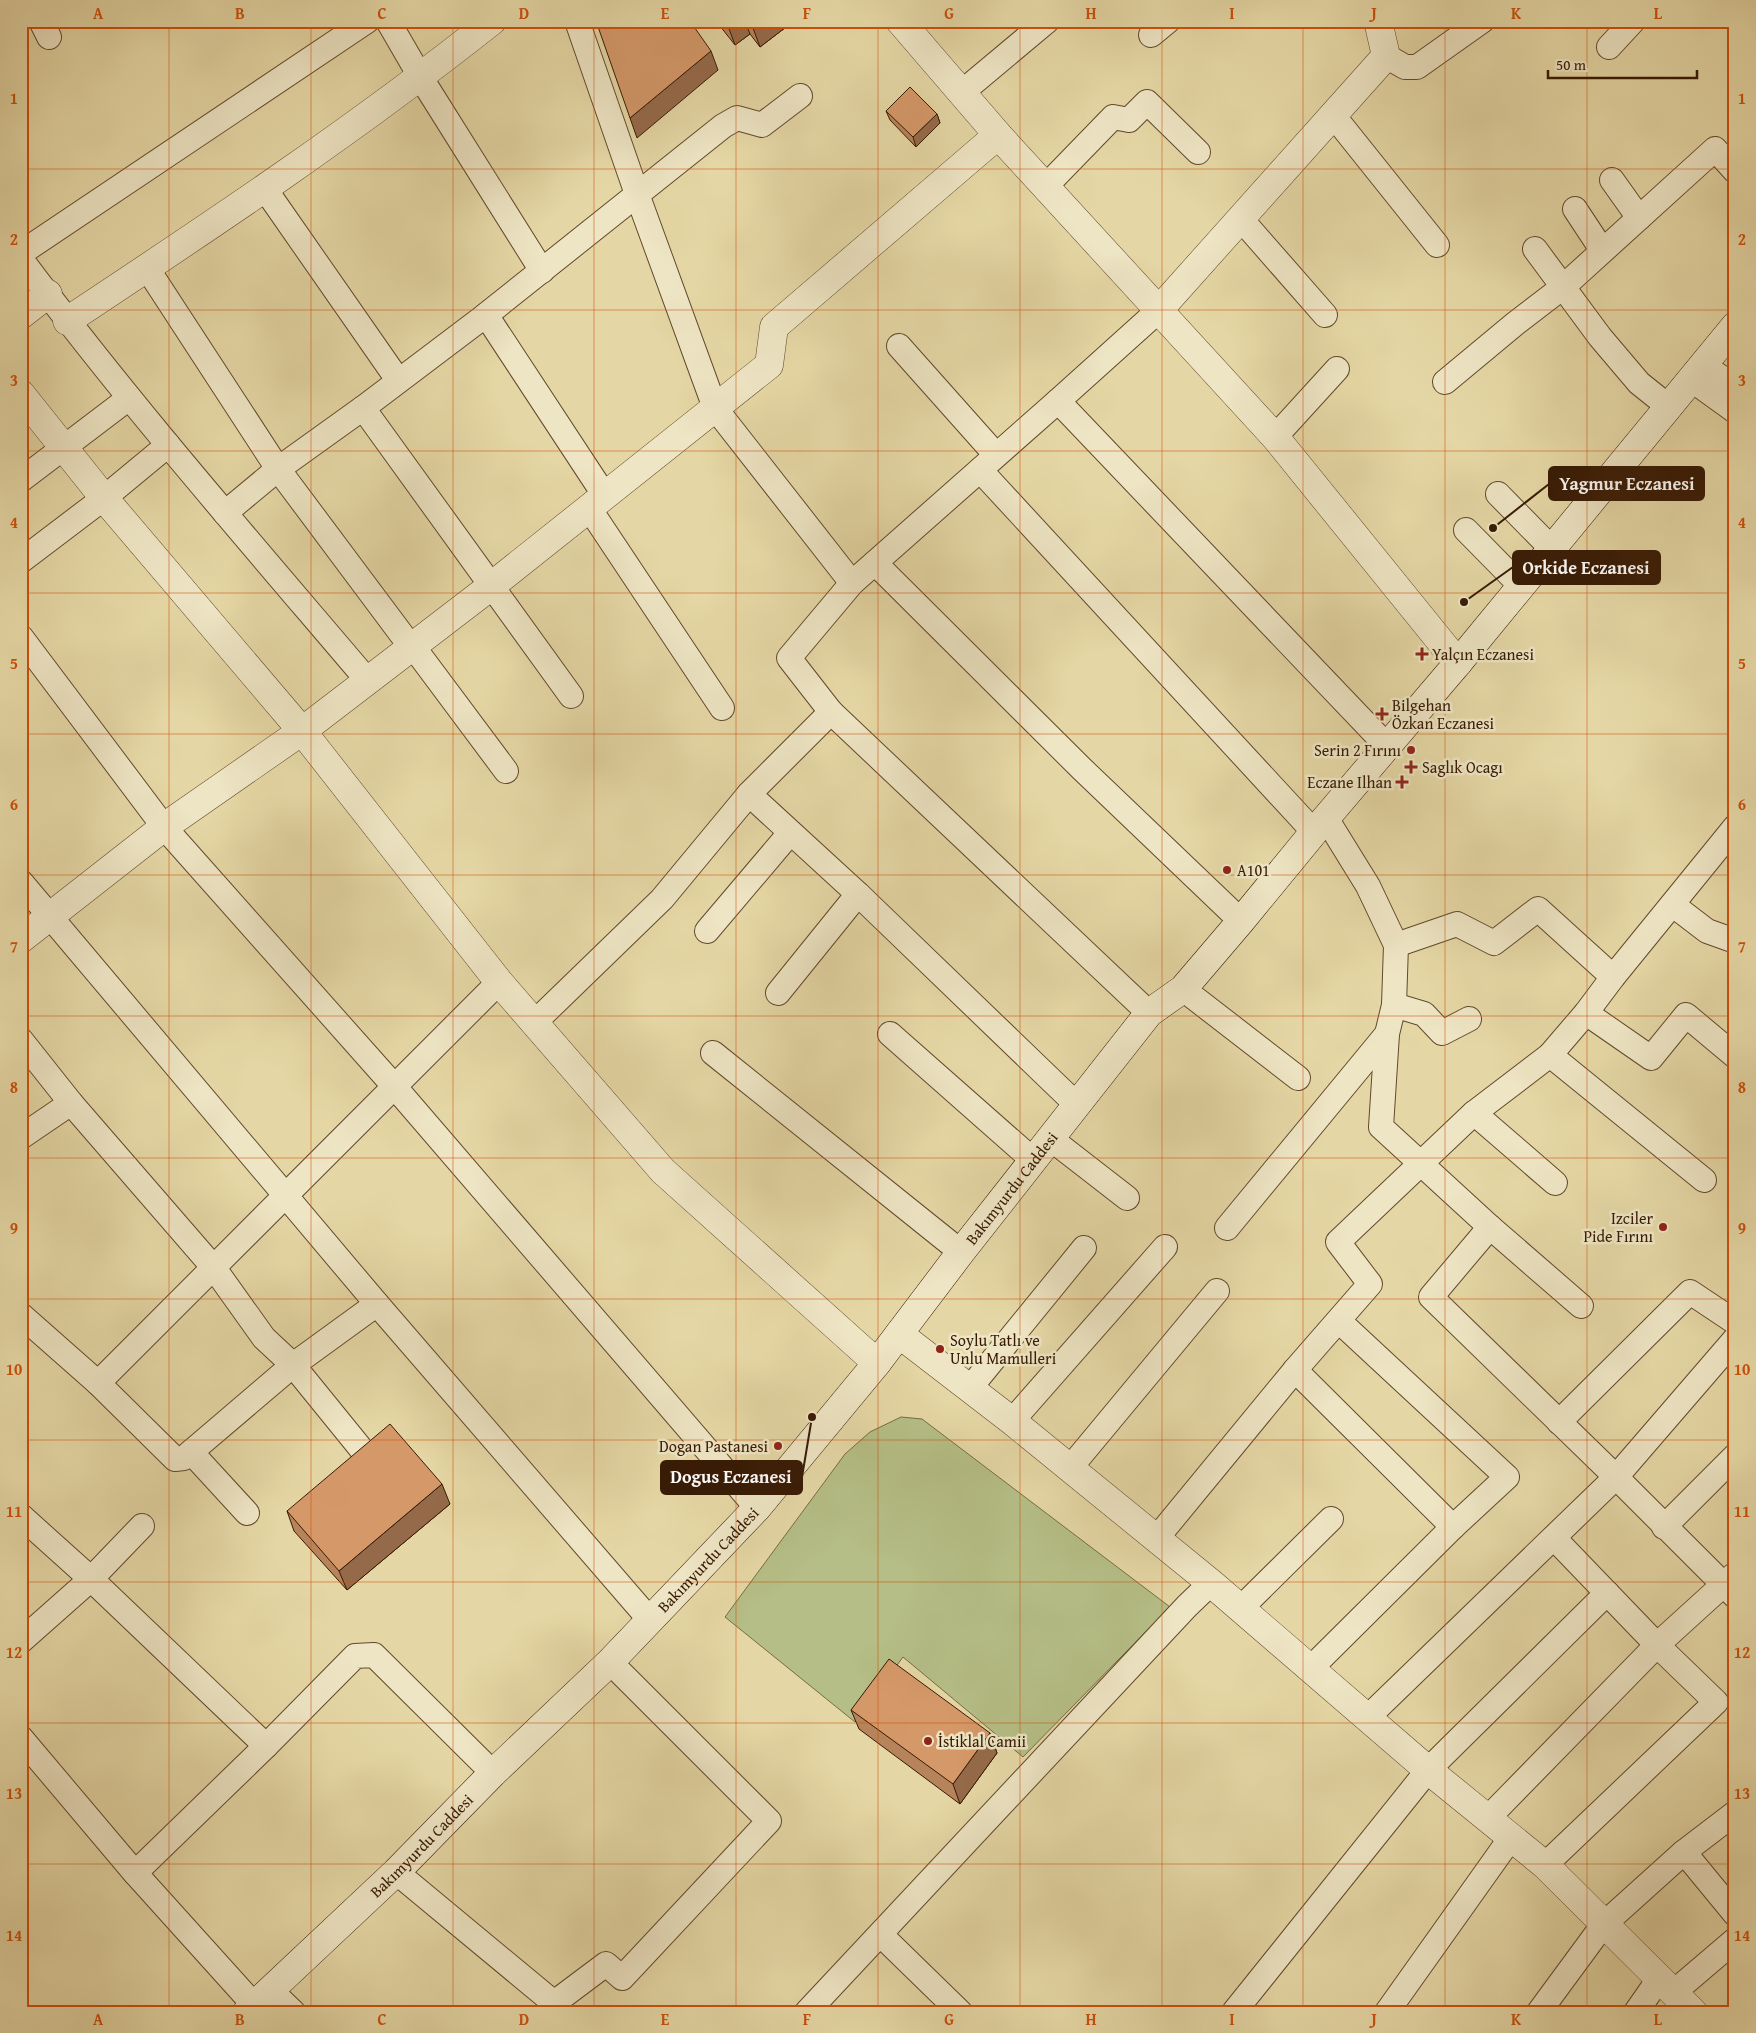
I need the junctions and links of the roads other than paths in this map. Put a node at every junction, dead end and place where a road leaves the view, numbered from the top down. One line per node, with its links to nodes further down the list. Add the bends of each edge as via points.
1 (367, 21): 29 (street)
2 (388, 21): 12 (street)
3 (492, 21): 12 (street)
4 (577, 21): 22 (street)
5 (900, 21): 13 (street)
6 (1047, 21): 13 (street)
7 (1378, 21): 11 (street)
8 (1482, 21): 11 (street, via 1417,66 1405,67)
9 (1633, 21): 10 (street)
10 (1609, 47)
11 (1386, 56): 15 (street)
12 (421, 78): 21 (street); 32 (street)
13 (961, 93): 16 (street)
14 (800, 96): 22 (street, via 762,124 737,118 723,126)
15 (1333, 114): 25 (street); 26 (street)
16 (998, 135): 20 (street); 52 (street, via 774,327 769,366)
17 (1198, 152): 20 (street, via 1148,102 1129,120 1114,117)
18 (1735, 171): 24 (street, via 1716,149)
19 (1612, 180): 24 (street)
20 (1046, 186): 35 (street)
21 (265, 189): 31 (street); 44 (street)
22 (637, 194): 32 (street); 52 (street)
23 (1575, 208): 28 (street)
24 (1639, 218): 28 (street)
25 (1241, 219): 35 (street); 38 (street)
26 (1437, 245)
27 (1535, 249): 33 (street)
28 (1602, 250): 33 (street)
29 (21, 253)
30 (21, 259): 34 (street)
31 (147, 268): 39 (street); 58 (street)
32 (542, 271): 37 (street)
33 (1563, 287): 45 (street); 50 (street, via 1639,383)
34 (48, 294): 36 (street); 39 (street)
35 (1158, 311): 49 (street); 54 (street)
36 (21, 315)
37 (486, 315): 44 (street); 62 (street)
38 (1325, 315)
39 (67, 321): 48 (street)
40 (1735, 326): 43 (street, Bakımyurdu Caddesi)
41 (899, 346): 57 (street)
42 (1337, 369): 54 (street)
43 (1698, 372): 46 (street); 50 (street, Bakımyurdu Caddesi); 53 (street)
44 (398, 380): 51 (street)
45 (1445, 382)
46 (1735, 388)
47 (21, 394): 56 (street)
48 (129, 398): 55 (street); 56 (street)
49 (1058, 402): 57 (street); 79 (street)
50 (1669, 407): 65 (street, Bakımyurdu Caddesi)
51 (363, 408): 58 (street); 70 (street)
52 (715, 408): 62 (street); 68 (street)
53 (1735, 411)
54 (1275, 437): 73 (street)
55 (168, 445): 61 (street); 63 (street)
56 (64, 446): 59 (street); 61 (street)
57 (988, 463): 67 (street); 82 (street)
58 (278, 469): 63 (street); 72 (street)
59 (21, 480)
60 (1498, 494): 65 (street)
61 (104, 498): 66 (street); 78 (street)
62 (597, 502): 70 (street); 76 (street)
63 (225, 513): 74 (street)
64 (1466, 530): 69 (street)
65 (1552, 549): 69 (street, Bakımyurdu Caddesi)
66 (21, 561)
67 (875, 564): 68 (street); 90 (street)
68 (852, 583): 77 (street, via 789,658)
69 (1521, 586): 73 (street, Bakımyurdu Caddesi)
70 (490, 587): 72 (street); 75 (street)
71 (21, 636): 83 (street)
72 (412, 646): 74 (street); 80 (street)
73 (1458, 663): 79 (street, Bakımyurdu Caddesi)
74 (368, 681): 78 (street)
75 (571, 696)
76 (722, 708)
77 (831, 712): 81 (street); 100 (street)
78 (302, 731): 83 (street); 96 (street)
79 (1388, 747): 82 (street, Bakımyurdu Caddesi)
80 (506, 771)
81 (748, 794): 85 (street); 103 (street, via 662,899)
82 (1320, 825): 90 (street, Bakımyurdu Caddesi); 94 (street, via 1368,886)
83 (164, 827): 89 (street); 111 (street)
84 (1735, 827): 88 (street)
85 (790, 833): 87 (street); 91 (street)
86 (21, 882): 89 (street)
87 (858, 894): 98 (street); 113 (street)
88 (1673, 905): 93 (street, via 1707,931); 95 (street)
89 (51, 917): 92 (street); 121 (street)
90 (1241, 921): 97 (street, Bakımyurdu Caddesi)
91 (707, 930)
92 (21, 939)
93 (1735, 941)
94 (1396, 944): 95 (street, via 1457,924 1494,943 1538,909); 99 (street)
95 (1613, 977): 101 (street)
96 (499, 982): 103 (street); 111 (street)
97 (1183, 989): 100 (street, Bakımyurdu Caddesi); 110 (street)
98 (778, 993)
99 (1394, 1005): 102 (street, via 1424,1014 1442,1033); 105 (street)
100 (1149, 1013): 113 (street, Bakımyurdu Caddesi)
101 (1586, 1013): 108 (street); 109 (street, via 1650,1058 1686,1015)
102 (1469, 1019)
103 (534, 1023): 137 (street, via 663,1171)
104 (890, 1034): 117 (street)
105 (1387, 1034): 118 (street, via 1381,1128); 124 (street)
106 (21, 1040): 112 (street)
107 (713, 1053): 127 (street)
108 (1550, 1055): 114 (street); 119 (street)
109 (1735, 1056)
110 (1298, 1078)
111 (394, 1086): 121 (street); 149 (street)
112 (71, 1103): 115 (street); 128 (street)
113 (1077, 1105): 116 (street, Bakımyurdu Caddesi)
114 (1474, 1113): 118 (street); 120 (street)
115 (21, 1137)
116 (1050, 1139): 117 (street, Bakımyurdu Caddesi); 122 (street)
117 (1034, 1161): 127 (street, Bakımyurdu Caddesi)
118 (1420, 1164): 123 (street); 133 (street, via 1338,1242 1370,1284)
119 (1704, 1180)
120 (1556, 1183)
121 (286, 1196): 128 (street); 130 (street)
122 (1128, 1198)
123 (1490, 1227): 131 (street); 143 (street, via 1431,1297)
124 (1227, 1228)
125 (1165, 1247): 142 (street)
126 (1084, 1248): 141 (street)
127 (961, 1252): 135 (street, Bakımyurdu Caddesi)
128 (214, 1268): 138 (street, via 264,1338); 140 (street)
129 (1217, 1291): 147 (street)
130 (377, 1304): 138 (street); 163 (street)
131 (1581, 1306)
132 (21, 1315): 140 (street)
133 (1339, 1321): 139 (street); 154 (street, via 1507,1477)
134 (1735, 1322): 143 (street, via 1690,1292)
135 (899, 1334): 137 (street, Bakımyurdu Caddesi); 141 (street)
136 (1735, 1339): 148 (street)
137 (877, 1363): 149 (street, Bakımyurdu Caddesi)
138 (292, 1365): 144 (street); 145 (street)
139 (1295, 1370): 154 (street); 157 (street)
140 (98, 1383): 145 (street, via 175,1459 184,1458)
141 (970, 1388): 142 (street)
142 (1012, 1421): 147 (street)
143 (1559, 1422): 148 (street)
144 (362, 1450)
145 (191, 1452): 150 (street)
146 (1735, 1456): 155 (street)
147 (1070, 1468): 157 (street)
148 (1616, 1477): 155 (street); 156 (street)
149 (757, 1508): 163 (street, Bakımyurdu Caddesi)
150 (247, 1512)
151 (21, 1516): 158 (street)
152 (1331, 1519): 162 (street)
153 (142, 1526): 158 (street)
154 (1453, 1527): 167 (street)
155 (1664, 1527): 160 (street)
156 (1554, 1538): 161 (street); 168 (street)
157 (1156, 1539): 159 (street)
158 (91, 1579): 164 (street); 170 (street)
159 (1211, 1583): 162 (street); 182 (street)
160 (1731, 1586): 165 (street)
161 (1607, 1593): 165 (street); 171 (street)
162 (1241, 1608): 167 (street)
163 (650, 1620): 166 (street, Bakımyurdu Caddesi)
164 (21, 1641)
165 (1658, 1645): 174 (street); 177 (street, via 1716,1702)
166 (610, 1662): 172 (street, Bakımyurdu Caddesi); 178 (street, via 769,1821 622,1978 606,1964 554,2003)
167 (1310, 1669): 168 (street)
168 (1367, 1718): 171 (street)
169 (21, 1738): 179 (street)
170 (266, 1746): 172 (street, via 355,1656 374,1655); 179 (street)
171 (1428, 1770): 174 (street); 189 (street)
172 (493, 1773): 178 (street, Bakımyurdu Caddesi)
173 (1735, 1813): 176 (street)
174 (1488, 1818): 175 (street)
175 (1510, 1839): 177 (street); 190 (street)
176 (1684, 1852): 180 (street); 181 (street)
177 (1545, 1865): 181 (street)
178 (396, 1872): 185 (street, Bakımyurdu Caddesi)
179 (136, 1873): 185 (street)
180 (1735, 1914)
181 (1603, 1924): 184 (street); 191 (street)
182 (880, 1935): 187 (street); 188 (street)
183 (1735, 1940): 184 (street)
184 (1667, 1986): 192 (street); 193 (street)
185 (257, 2002): 186 (street)
186 (293, 2012)
187 (807, 2012)
188 (960, 2012)
189 (1234, 2012)
190 (1387, 2012)
191 (1539, 2012)
192 (1636, 2012)
193 (1693, 2012)

